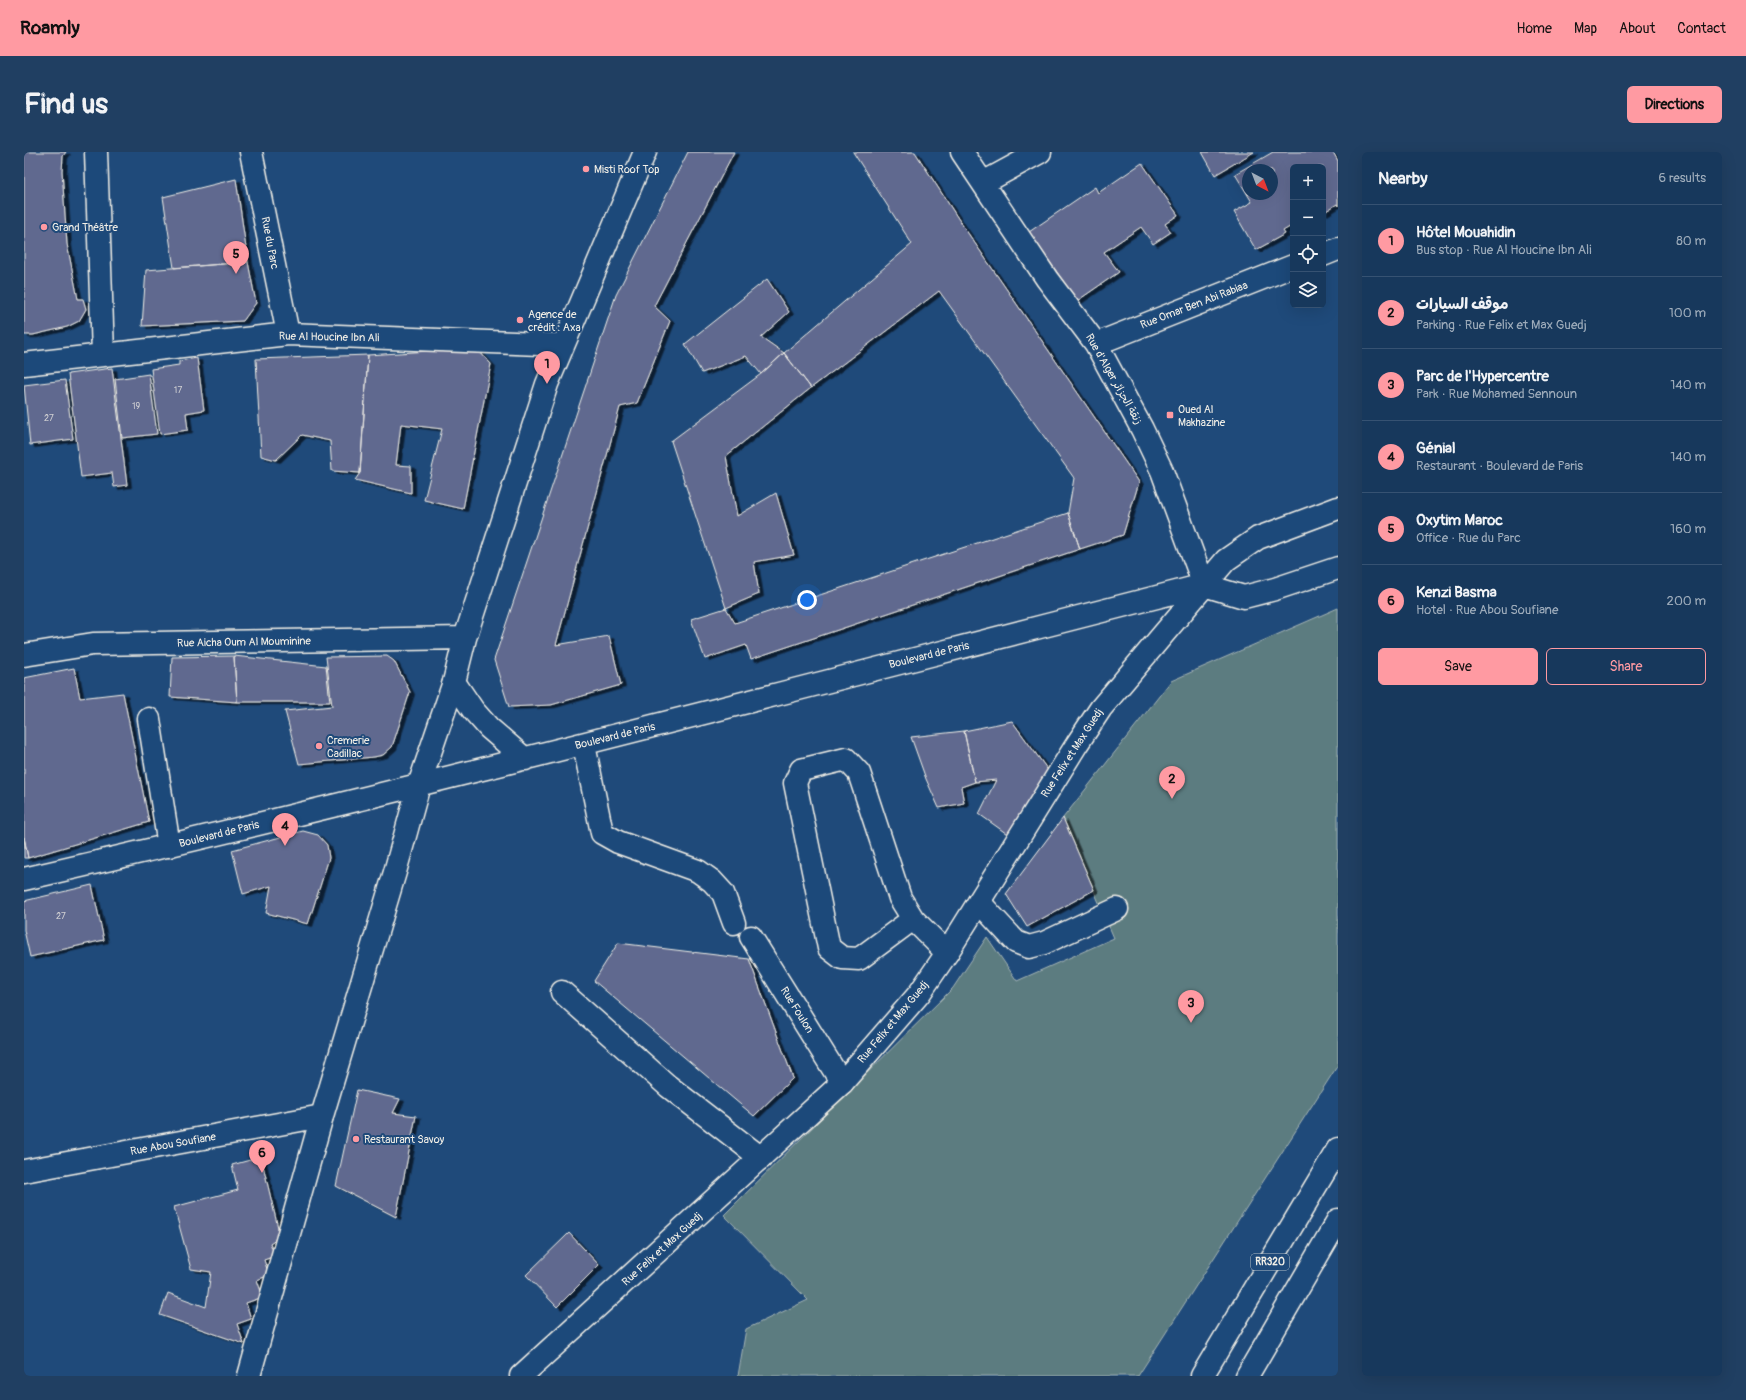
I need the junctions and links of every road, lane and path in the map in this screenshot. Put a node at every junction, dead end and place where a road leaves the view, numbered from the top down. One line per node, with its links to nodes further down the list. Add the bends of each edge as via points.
1 (96, 152): 13 (main road)
2 (251, 152): 10 (main road, Rue du Parc)
3 (645, 152): 12 (main road)
4 (962, 152): 6 (main road, Rue d'Alger زنقة الجزائر)
5 (1040, 152): 6 (main road)
6 (983, 183): 11 (main road, Rue d'Alger زنقة الجزائر, via 1047,279)
7 (1338, 249): 8 (main road)
8 (1326, 253)
9 (1290, 267): 11 (main road, Rue Omar Ben Abi Rabiaa)
10 (288, 334): 12 (main road, Rue Al Houcine Ibn Ali); 13 (main road, Rue Al Houcine Ibn Ali)
11 (1096, 344): 17 (main road, Rue d'Alger زنقة الجزائر, via 1162,471)
12 (563, 345): 18 (main road, via 547,384)
13 (104, 354): 14 (main road, Rue Al Houcine Ibn Ali)
14 (24, 364)
15 (1338, 508): 17 (main road, via 1258,538 1226,560)
16 (1338, 568): 17 (main road, via 1244,597)
17 (1204, 585): 22 (main road, Boulevard de Paris); 27 (main road, Rue Felix et Max Guedj, via 1101,708)
18 (465, 638): 19 (main road, Rue Aicha Oum Al Mouminine, via 93,644); 20 (main road)
19 (24, 655)
20 (454, 682): 23 (main road, via 489,728); 24 (main road)
21 (149, 719): 25 (main road)
22 (584, 745): 23 (main road, Boulevard de Paris); 30 (main road, via 602,833 618,842 698,871 723,893)
23 (525, 759): 24 (main road, Boulevard de Paris)
24 (419, 785): 25 (main road, Boulevard de Paris); 35 (main road, via 396,872)
25 (169, 846): 26 (main road, Boulevard de Paris)
26 (24, 879)
27 (979, 902): 28 (main road, via 1016,942 1029,947 1044,943); 32 (main road, Rue Felix et Max Guedj)
28 (1117, 908)
29 (913, 919): 29 (main road, via 900,898 859,772 846,759 800,770 796,783 829,948 842,958 859,959); 32 (main road)
30 (734, 923)
31 (751, 937): 34 (main road, Rue Foulon)
32 (947, 954): 34 (main road, Rue Felix et Max Guedj, via 919,994)
33 (562, 992): 37 (main road, via 668,1086)
34 (842, 1083): 37 (main road, Rue Felix et Max Guedj)
35 (322, 1116): 38 (main road, Rue Abou Soufiane); 40 (main road)
36 (1338, 1149): 42 (main road, RR320)
37 (761, 1158): 41 (main road, Rue Felix et Max Guedj)
38 (24, 1171)
39 (1338, 1220): 43 (main road)
40 (249, 1376)
41 (521, 1376)
42 (1202, 1376)
43 (1247, 1376)

